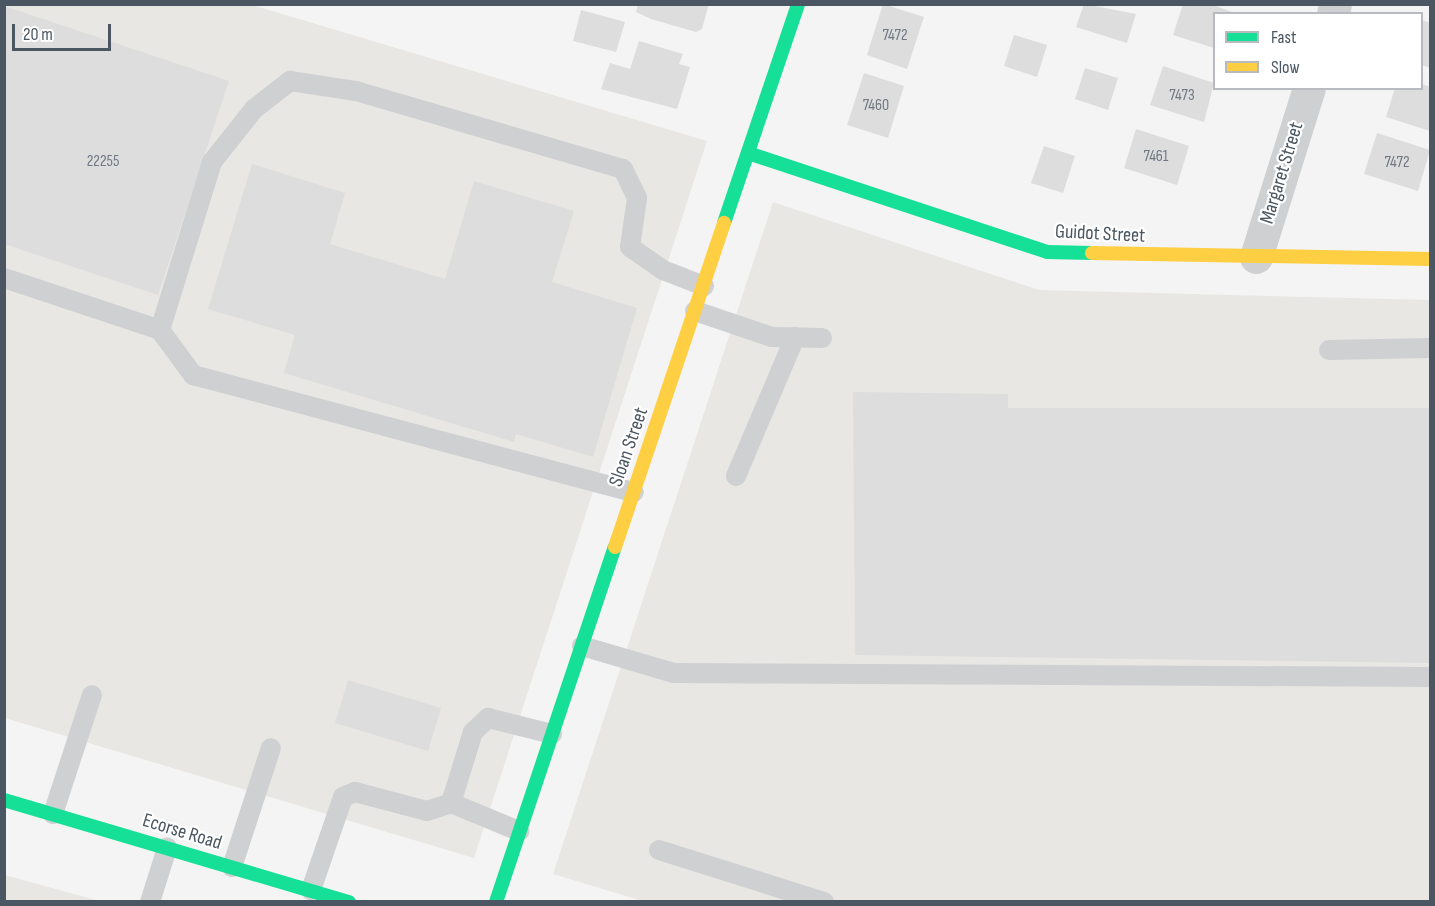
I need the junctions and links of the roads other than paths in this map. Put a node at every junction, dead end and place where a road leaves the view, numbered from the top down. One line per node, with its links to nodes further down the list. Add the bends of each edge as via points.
1 (798, 4): 3 (street, Sloan Street)
2 (1308, 90): 4 (street, Margaret Street)
3 (748, 153): 4 (street, Guidot Street, via 1047,252); 7 (street, Sloan Street)
4 (1256, 257): 5 (street, Guidot Street)
5 (1431, 259)
6 (4, 278): 9 (lane)
7 (704, 286): 8 (street, Sloan Street); 9 (lane, via 663,270 630,247 637,198 623,169 356,91 290,81 254,109 212,162)
8 (695, 311): 10 (lane, via 772,337); 15 (street, Sloan Street)
9 (160, 330): 15 (lane, via 193,375)
10 (795, 338): 11 (lane); 14 (lane)
11 (822, 338)
12 (1431, 348): 13 (lane)
13 (1329, 350)
14 (736, 476)
15 (634, 492): 16 (street, Sloan Street)
16 (582, 645): 17 (lane, via 674,673); 19 (street, Sloan Street)
17 (1431, 676)
18 (92, 695): 23 (lane)
19 (552, 734): 22 (lane, via 488,718 473,732); 24 (street, Sloan Street)
20 (271, 748): 27 (lane)
21 (4, 800): 23 (street, Ecorse Road)
22 (451, 803): 24 (lane); 28 (lane, via 427,811 355,792 343,797)
23 (53, 814): 25 (street, Ecorse Road)
24 (519, 831): 31 (street, Sloan Street)
25 (167, 848): 27 (street, Ecorse Road); 29 (lane)
26 (659, 850): 32 (lane)
27 (232, 867): 28 (street, Ecorse Road)
28 (311, 890): 30 (street, Ecorse Road)
29 (150, 902)
30 (349, 902)
31 (496, 902)
32 (824, 902)

